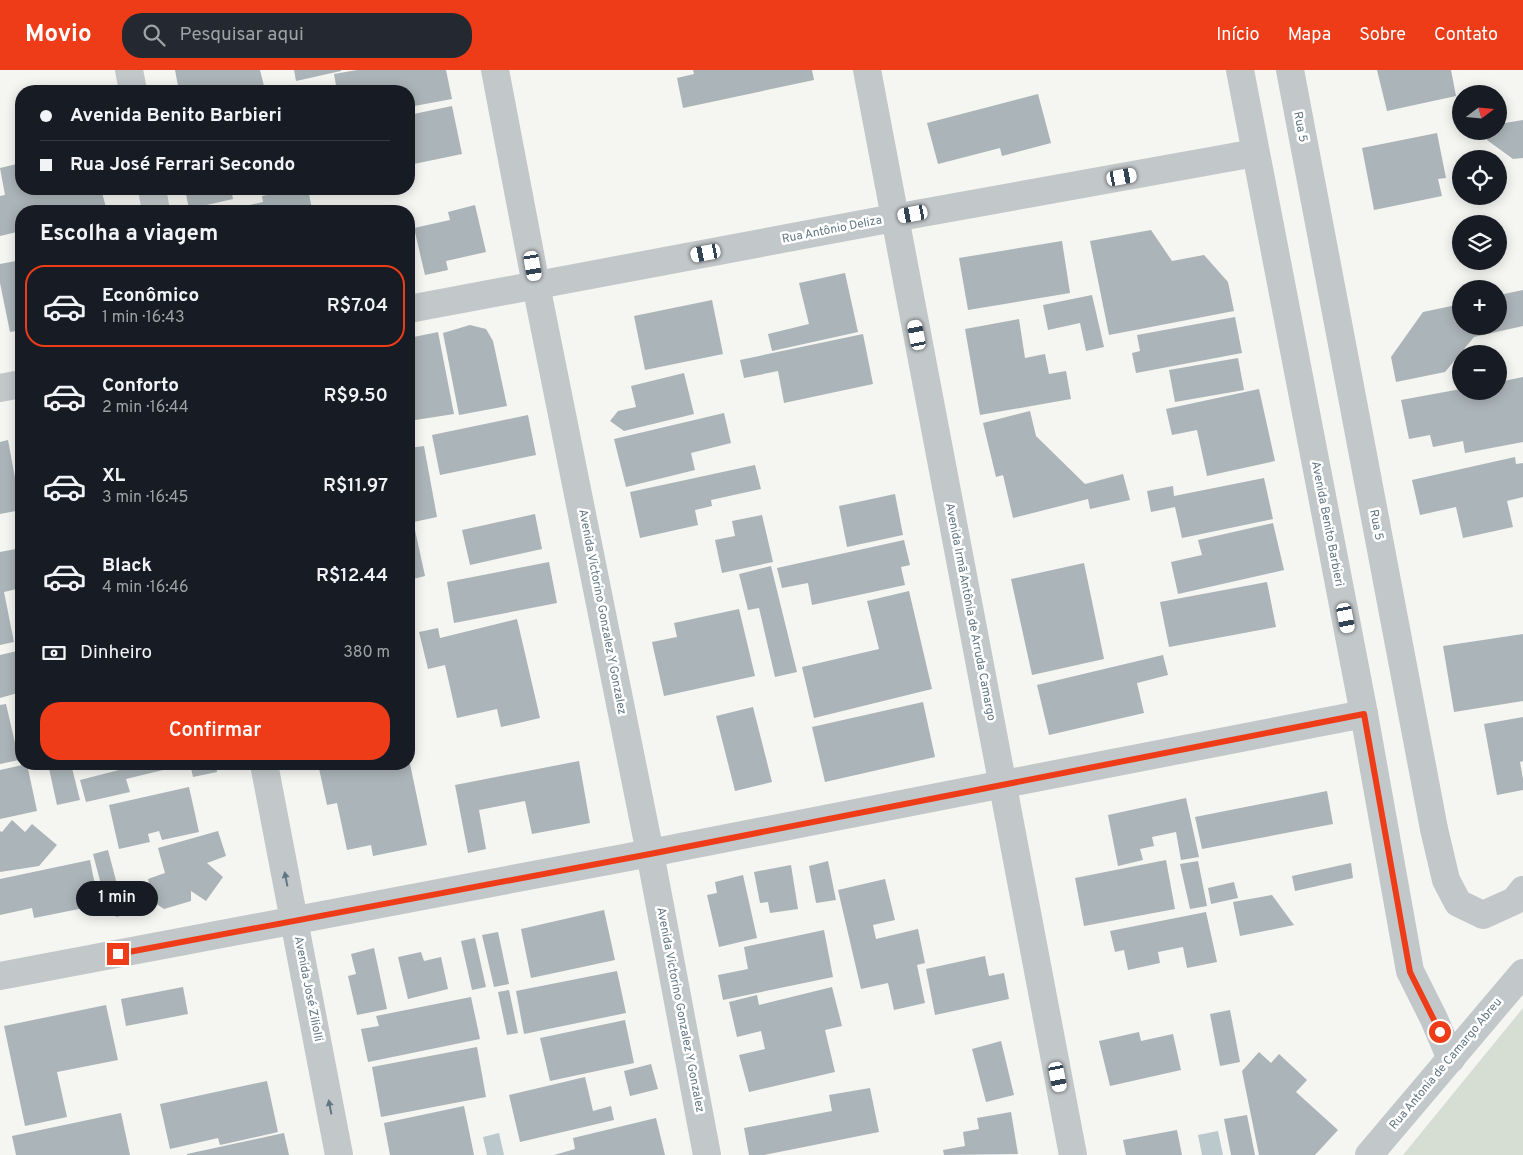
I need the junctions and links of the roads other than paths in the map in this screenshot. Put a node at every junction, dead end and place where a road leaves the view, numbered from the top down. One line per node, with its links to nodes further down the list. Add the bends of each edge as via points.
1 (129, 70): 6 (street)
2 (495, 70): 9 (street, Avenida Victorino Gonzalez Y Gonzalez)
3 (867, 70): 8 (street, Avenida Irmã Antônia de Arruda Camargo)
4 (1240, 70): 7 (street, Avenida Benito Barbieri)
5 (1290, 70): 17 (street, Rua 5, via 1446,880 1458,903 1483,915 1514,901)
6 (132, 85)
7 (1255, 153): 8 (street, Rua Antônio Deliza); 13 (street, Avenida Benito Barbieri)
8 (894, 218): 9 (street, Rua Antônio Deliza); 15 (street, Avenida Irmã Antônia de Arruda Camargo)
9 (536, 285): 10 (street, Rua Antônio Deliza); 16 (street, Avenida Victorino Gonzalez Y Gonzalez)
10 (415, 308)
11 (15, 385): 12 (street)
12 (0, 388)
13 (1364, 714): 15 (street); 21 (street, Avenida Benito Barbieri, via 1410,972)
14 (265, 770): 18 (street, Avenida José Ziliolli, one-way to 14)
15 (1004, 785): 16 (street); 24 (street, Avenida Irmã Antônia de Arruda Camargo)
16 (650, 854): 18 (street); 23 (street, Avenida Victorino Gonzalez Y Gonzalez)
17 (1523, 890)
18 (295, 920): 20 (street); 22 (street, Avenida José Ziliolli, one-way to 18)
19 (1523, 973): 21 (street, Rua Antonia de Camargo Abreu)
20 (0, 976)
21 (1451, 1059): 25 (street, Rua Antonia de Camargo Abreu)
22 (339, 1155)
23 (707, 1155)
24 (1073, 1155)
25 (1369, 1155)

